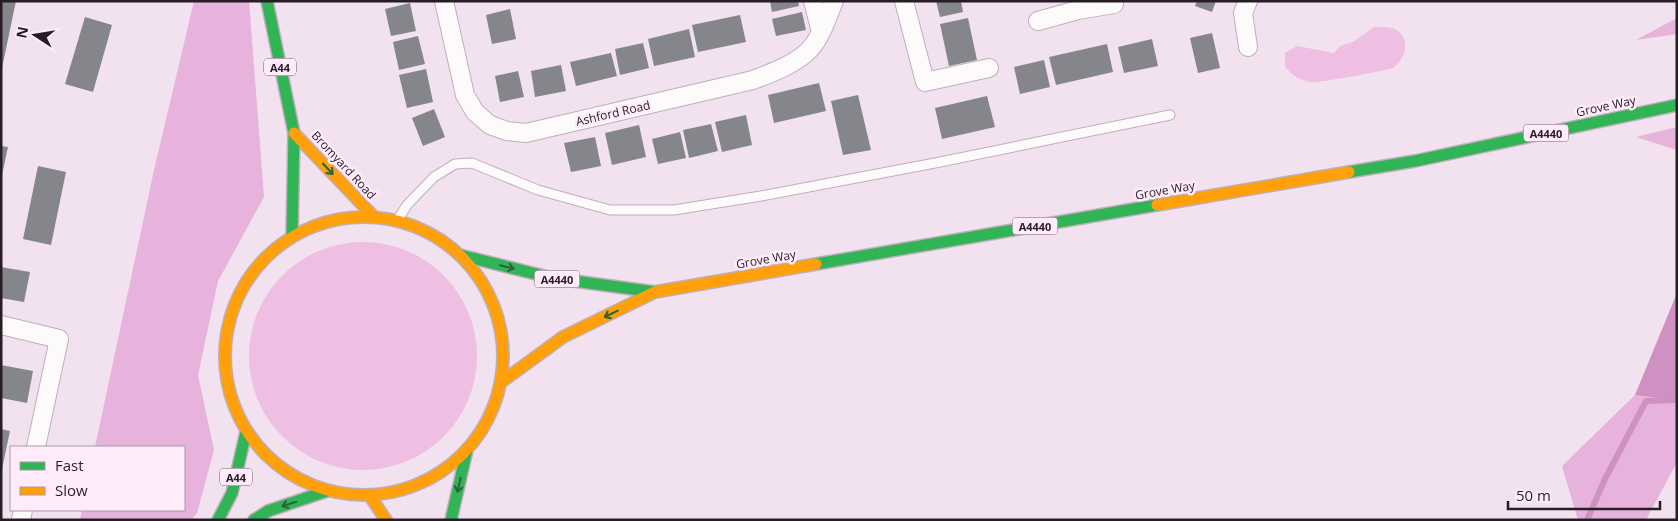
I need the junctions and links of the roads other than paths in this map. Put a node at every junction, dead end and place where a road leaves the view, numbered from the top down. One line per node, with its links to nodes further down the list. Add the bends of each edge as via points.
1 (267, 1): 15 (main road, Bromyard Road / A44)
2 (444, 1): 10 (street, Ashford Road, via 465,95 475,112 490,125 526,133 753,80 807,53)
3 (813, 1): 10 (street)
4 (834, 1): 10 (street, Ashford Road)
5 (904, 1): 12 (street, via 926,82)
6 (1248, 1): 11 (street, via 1243,13)
7 (1114, 4): 8 (street)
8 (1077, 6): 9 (street)
9 (1038, 21)
10 (821, 32)
11 (1248, 47)
12 (989, 68)
13 (1677, 105): 20 (main road, Grove Way / A4440, via 1415,161)
14 (1170, 115): 17 (lane, via 926,165 674,210 610,210 538,190 472,163 455,164 434,177 407,205)
15 (294, 133): 16 (main road, Bromyard Road, one-way to 16); 18 (main road, Bromyard Road / A44)
16 (374, 217): 17 (main road); 18 (main road, via 318,224)
17 (397, 221): 19 (main road, via 420,228)
18 (292, 236): 23 (main road, via 258,265 234,303 224,347 228,391)
19 (460, 255): 20 (main road, Grove Way / A4440, one-way to 20, via 552,278); 22 (main road, via 482,282 496,314 503,349)
20 (655, 292): 22 (main road, Grove Way / A4440, one-way to 22, via 563,337)
21 (1, 325): 24 (street, via 59,339)
22 (500, 383): 25 (main road, via 488,419)
23 (246, 432): 26 (main road, via 268,458 296,478); 28 (main road, A44, via 232,493)
24 (36, 446)
25 (467, 450): 27 (main road, via 439,474 406,489); 31 (main road, one-way to 31)
26 (327, 491): 27 (main road); 29 (main road, one-way to 29, via 268,511)
27 (370, 496): 30 (main road)
28 (218, 520)
29 (254, 520)
30 (386, 520)
31 (451, 520)

